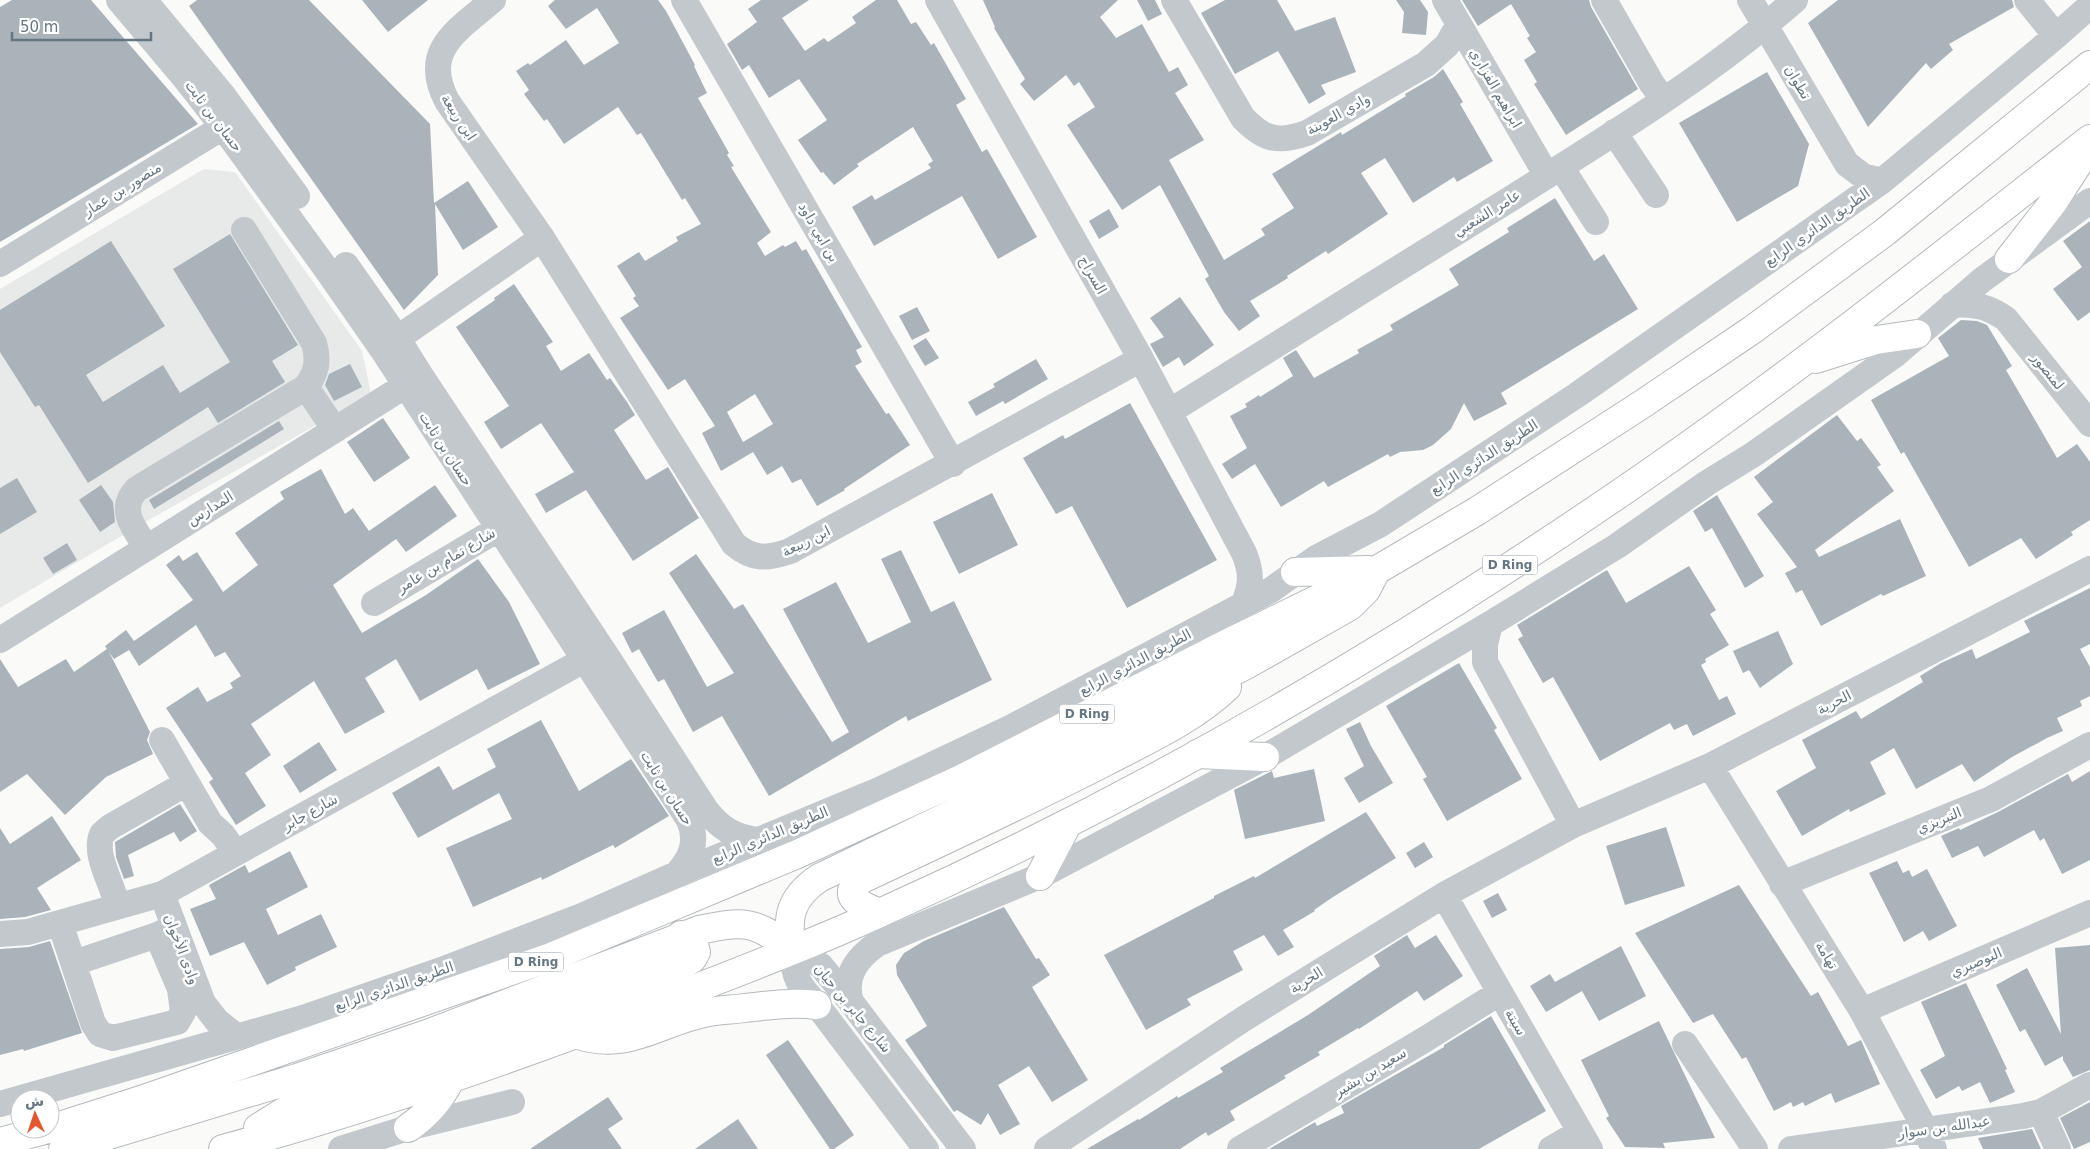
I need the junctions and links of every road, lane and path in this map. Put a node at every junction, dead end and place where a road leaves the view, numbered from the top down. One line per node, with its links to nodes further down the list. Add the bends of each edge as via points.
1 (493, 0): 29 (street, ابن ربيعة, via 452,35 442,49 437,68 438,85)
2 (684, 0): 43 (street, بن ابي داود)
3 (938, 0): 36 (street, السراج)
4 (1174, 0): 12 (street, وادي العوينة, via 1243,118 1255,131 1272,138 1290,139 1307,133 1426,64 1447,45)
5 (1445, 0): 12 (street, ابراهيم الفزاري)
6 (1604, 0): 16 (street)
7 (1750, 0): 13 (street, تطوان)
8 (1795, 0): 13 (street, عامر الشعبي)
9 (2027, 0): 14 (street)
10 (138, 4): 17 (street, حسان بن ثابت, via 184,77)
11 (2090, 6): 14 (street, الطريق الدائري الرابع)
12 (1459, 24): 22 (street, ابراهيم الفزاري)
13 (1765, 26): 16 (street, عامر الشعبي); 21 (street, تطوان)
14 (2056, 36): 23 (street, الطريق الدائري الرابع)
15 (2090, 65): 48 (main road, الطريق الدائري الرابع / D Ring, via 1885,232 1752,330 1477,511)
16 (1664, 100): 18 (street, عامر الشعبي)
17 (234, 126): 31 (street, منصور بن عمار); 35 (street, حسان بن ثابت, via 287,214)
18 (1614, 132): 22 (street, عامر الشعبي); 24 (street)
19 (2090, 139): 37 (main road, D Ring)
20 (2090, 146): 30 (main road, via 2052,204)
21 (1847, 164): 23 (street, تطوان, via 1863,176); 26 (street, تطوان)
22 (1554, 171): 27 (street, ابراهيم الفزاري); 40 (street, عامر الشعبي)
23 (1882, 180): 26 (street, الطريق الدائري الرابع)
24 (1656, 195)
25 (2090, 201): 30 (street)
26 (1849, 205): 49 (street, الطريق الدائري الرابع, via 1577,395 1381,524)
27 (1596, 222)
28 (244, 230): 39 (street, via 314,343 317,366)
29 (542, 238): 35 (street); 43 (street, ابن ربيعة, via 734,544 745,553 774,557 790,551)
30 (2009, 259): 32 (street); 33 (street, لمنصور, via 2001,288)
31 (0, 264)
32 (1952, 305): 33 (street, لمنصور, via 1981,306); 34 (street)
33 (2006, 319): 41 (street, لمنصور)
34 (1917, 334): 37 (main road, via 1876,340); 52 (street, via 1896,354 1754,454 1706,483 1617,546)
35 (390, 344): 38 (street, حسان بن ثابت)
36 (1141, 360): 40 (street, السراج); 43 (street, ابن ربيعة)
37 (1796, 366): 60 (main road, D Ring, via 1646,475 1533,551 1339,673)
38 (413, 381): 42 (street, المدارس); 44 (street, حسان بن ثابت)
39 (306, 387): 42 (street); 45 (street, via 137,489 128,501 127,516)
40 (1169, 412): 46 (street, السراج)
41 (2090, 424)
42 (334, 430): 45 (street, المدارس)
43 (953, 464)
44 (510, 528): 50 (street, شارع تمام بن عامر); 55 (street, حسان بن ثابت)
45 (147, 548): 53 (street, المدارس)
46 (1244, 552): 49 (street, via 1267,566); 51 (street, السراج, via 1251,579)
47 (2090, 569): 62 (street, الحرية)
48 (1377, 570): 49 (main road); 57 (main road, via 1366,590 1350,606); 75 (main road, الطريق الدائري الرابع / D Ring, via 961,779 795,855)
49 (1295, 572): 51 (street, الطريق الدائري الرابع, via 1271,590)
50 (374, 603)
51 (1243, 604): 66 (street, الطريق الدائري الرابع, via 1012,727 878,790)
52 (1490, 624): 54 (street); 56 (street)
53 (0, 640)
54 (1450, 648): 56 (street); 61 (street)
55 (596, 659): 66 (street, حسان بن ثابت, via 715,821 738,837); 67 (street, شارع جابر); 68 (street, حسان بن ثابت, via 689,820 694,835 693,850)
56 (1485, 662): 65 (street)
57 (1246, 665): 74 (main road, via 1217,696 1190,716 1034,799 856,883 853,889 856,902); 81 (main road, via 983,799 819,878 800,892 789,919)
58 (162, 740): 63 (street)
59 (2090, 745): 70 (street, التبريزي, via 1991,799)
60 (1197, 754): 61 (main road); 64 (main road, D Ring)
61 (1265, 757): 69 (street)
62 (1710, 766): 65 (street, الحرية); 70 (street, تهامة)
63 (186, 783): 67 (street, via 210,824 214,841); 73 (street, via 110,826 102,834 99,850)
64 (1068, 823): 69 (main road); 74 (main road, D Ring)
65 (1573, 825): 72 (street, الحرية)
66 (758, 840): 68 (street, الطريق الدائري الرابع)
67 (230, 857): 71 (street, شارع جابر)
68 (677, 874): 75 (street, حسان بن ثابت); 89 (street, الطريق الدائري الرابع, via 582,916 447,968 304,1018)
69 (1040, 876): 84 (street, via 877,944 863,953 854,964 849,980)
70 (1782, 884): 87 (street, تهامة)
71 (162, 894): 73 (street, شارع جابر); 78 (street, وادى الأخوان)
72 (1444, 894): 83 (street, سبتة); 108 (street, الحرية, via 1245,1018)
73 (113, 906): 77 (street, شارع جابر)
74 (880, 913): 81 (main road, D Ring)
75 (649, 916): 98 (main road, الطريق الدائري الرابع / D Ring, via 551,957)
76 (2088, 918): 87 (street, البوصيري)
77 (60, 922): 79 (street, شارع جابر, via 28,932); 82 (street)
78 (165, 932): 82 (street); 82 (street, via 180,989 183,1012 177,1022 113,1038 100,1034 93,1023); 85 (street, وادى الأخوان)
79 (0, 934)
80 (682, 935): 81 (main road, via 718,926 758,926); 99 (main road, via 514,1002 297,1078); 104 (main road, via 693,941 696,952 683,964 288,1110)
81 (792, 950): 84 (street, شارع جابر بن حيان, via 813,960); 86 (street, شارع جابر بن حيان, via 796,978); 88 (main road, D Ring)
82 (74, 963)
83 (1499, 993): 102 (street, سبتة); 109 (street, سعيد بن بشير)
84 (851, 1002): 107 (street, شارع جابر بن حيان)
85 (203, 1003): 89 (street, وادى الأخوان, via 217,1021); 91 (street, وادى الأخوان, via 201,1030)
86 (817, 1005): 88 (main road, via 790,1003 710,1012 626,1039 601,1040); 106 (street, شارع جابر بن حيان)
87 (1862, 1011): 101 (street, تهامة)
88 (577, 1034): 92 (main road, D Ring)
89 (236, 1036): 91 (street, الطريق الدائري الرابع)
90 (1685, 1044): 111 (street)
91 (185, 1051): 95 (street, الطريق الدائري الرابع)
92 (450, 1080): 97 (main road, via 429,1112); 104 (main road, D Ring)
93 (2090, 1085): 96 (street, عبدالله بن سوار)
94 (512, 1102): 97 (street)
95 (0, 1104)
96 (2041, 1112): 101 (street, عبدالله بن سوار); 113 (street)
97 (408, 1128): 105 (street)
98 (60, 1129)
99 (60, 1130)
100 (16, 1139): 103 (main road, الطريق الدائري الرابع / D Ring)
101 (1930, 1139): 112 (street, عبدالله بن سوار)
102 (1585, 1141): 110 (street)
103 (0, 1142)
104 (230, 1147)
105 (341, 1149)
106 (926, 1149)
107 (964, 1149)
108 (1048, 1149)
109 (1240, 1149)
110 (1551, 1149)
111 (1755, 1149)
112 (1791, 1149)
113 (2058, 1149)

